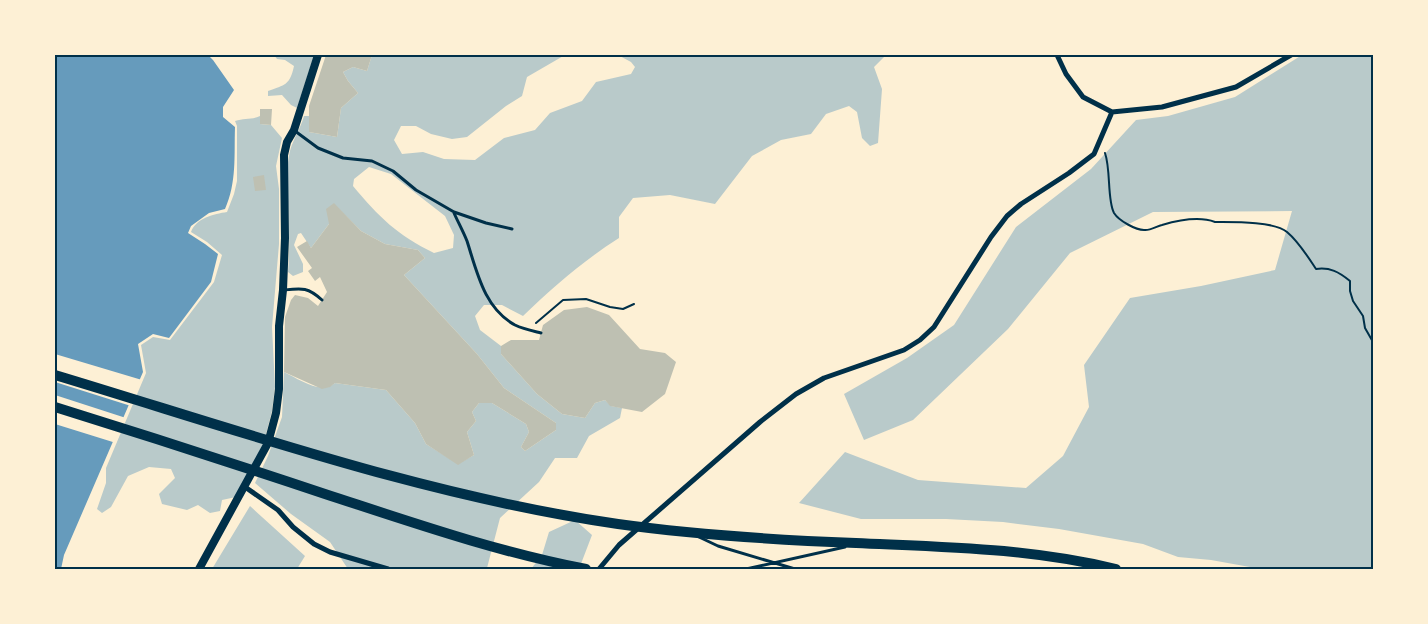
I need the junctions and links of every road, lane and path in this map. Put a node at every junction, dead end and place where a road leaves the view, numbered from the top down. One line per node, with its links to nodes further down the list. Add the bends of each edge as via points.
1 (318, 55): 5 (street)
2 (1057, 55): 4 (street, via 1066,74 1084,97)
3 (1291, 55): 4 (street, via 1236,87 1162,107)
4 (1112, 112): 6 (street)
5 (294, 130): 7 (lane, via 318,148 343,158 372,161 393,170 416,190); 9 (street, via 284,155)
6 (1103, 133): 14 (path, via 1110,193 1115,214 1122,220 1145,230 1180,220 1208,219 1264,225 1286,231 1316,269 1335,270 1350,281 1353,301); 24 (street, via 1094,154 1007,216 934,327 920,340 904,350 824,378 796,394 619,545)
7 (454, 212): 8 (lane); 12 (lane, via 485,293 499,313)
8 (512, 229)
9 (284, 290): 10 (lane, via 302,288); 17 (street, via 276,413 268,443)
10 (322, 300)
11 (634, 304): 12 (path, via 623,309 586,299 563,300)
12 (529, 330): 13 (lane)
13 (541, 333)
14 (1373, 342)
15 (55, 375): 18 (highway, via 420,484 574,517)
16 (55, 407): 23 (highway, via 439,531)
17 (245, 487): 21 (street); 22 (street, via 278,510 314,544)
18 (679, 531): 19 (highway); 20 (lane)
19 (856, 543): 20 (lane); 27 (highway, via 1020,553)
20 (775, 563): 25 (lane); 26 (lane)
21 (199, 569)
22 (388, 569)
23 (586, 569)
24 (599, 569)
25 (746, 569)
26 (795, 569)
27 (1116, 569)

